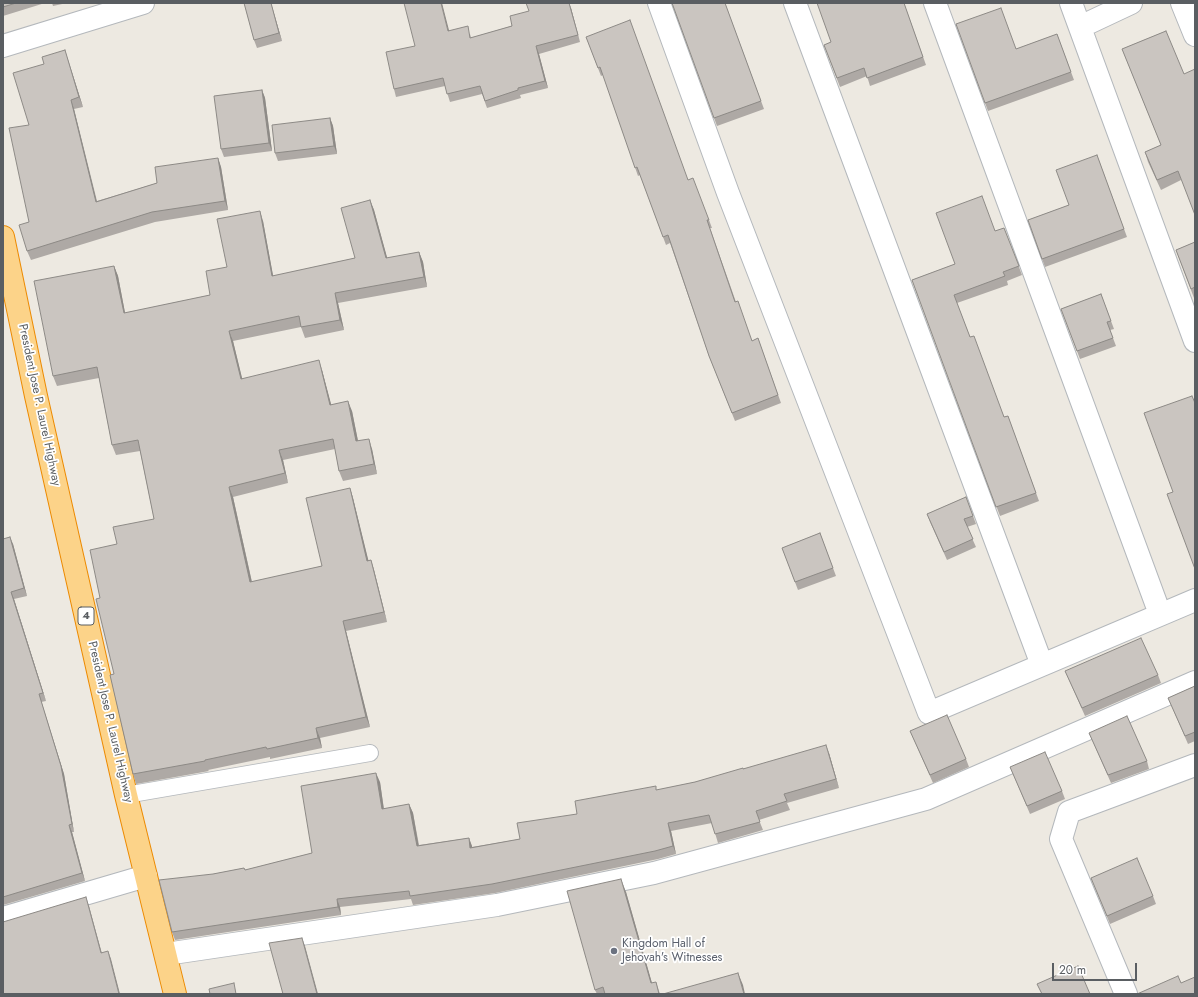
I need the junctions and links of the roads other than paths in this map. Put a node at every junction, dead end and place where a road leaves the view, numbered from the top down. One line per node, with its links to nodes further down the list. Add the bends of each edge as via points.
1 (143, 3): 10 (street)
2 (659, 3): 15 (street, via 728,193 929,713)
3 (795, 3): 15 (street)
4 (935, 3): 14 (street)
5 (1071, 3): 8 (street)
6 (1131, 3): 8 (street)
7 (1182, 3): 9 (street)
8 (1080, 27): 12 (street)
9 (1195, 35)
10 (3, 46)
11 (3, 237): 19 (highway, President Jose P. Laurel Highway / 4, via 36,396)
12 (1195, 341)
13 (1195, 600): 14 (street)
14 (1160, 614): 15 (street)
15 (1042, 665)
16 (1195, 682): 22 (street, via 926,799 661,871 497,905)
17 (370, 753): 19 (lane)
18 (1194, 767): 24 (street, via 1069,812 1061,839)
19 (126, 795): 20 (highway, President Jose P. Laurel Highway / 4)
20 (146, 876): 21 (street); 22 (highway, President Jose P. Laurel Highway / 4)
21 (3, 918)
22 (166, 954): 23 (highway, President Jose P. Laurel Highway / 4)
23 (175, 994)
24 (1126, 994)

